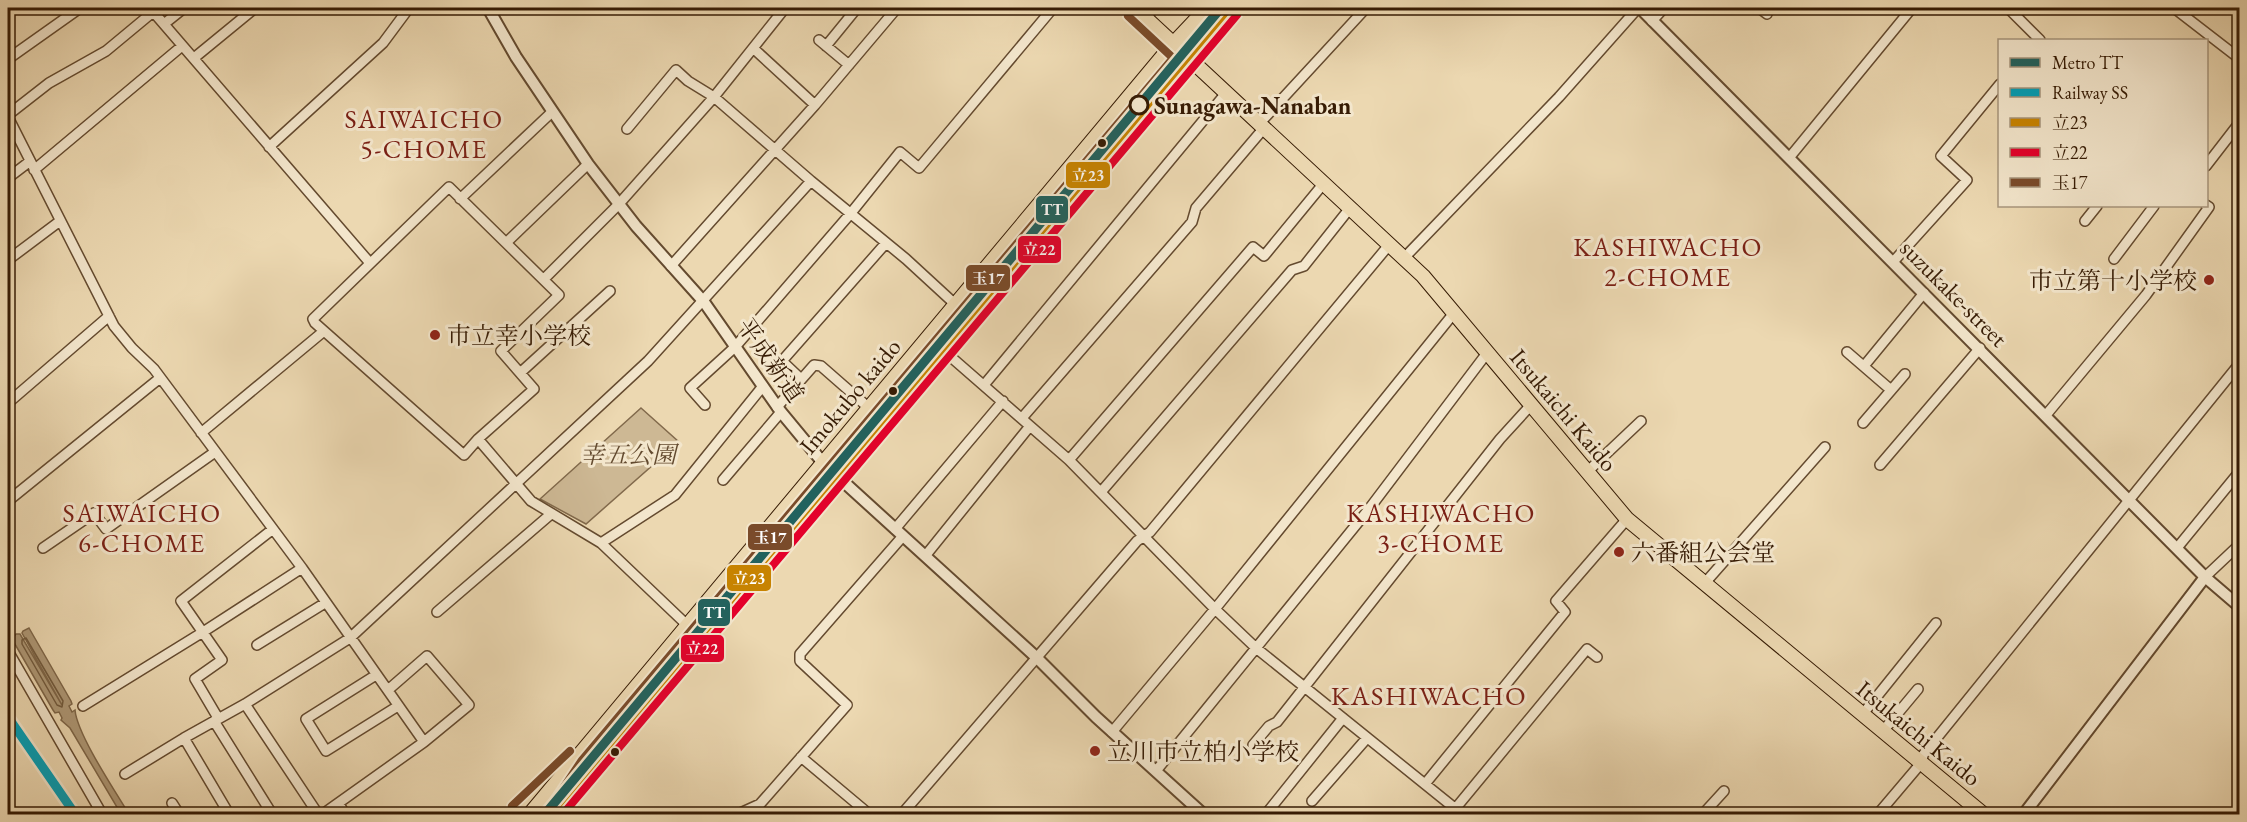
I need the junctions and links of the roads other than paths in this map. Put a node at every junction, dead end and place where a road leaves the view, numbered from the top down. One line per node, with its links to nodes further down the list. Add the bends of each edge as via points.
1 (80, 8): 30 (street)
2 (183, 8): 24 (street)
3 (255, 8): 31 (street)
4 (409, 8): 43 (street, via 383,43)
5 (488, 8): 38 (street, 平成新道)
6 (785, 8): 28 (street)
7 (856, 8): 33 (street, via 822,43)
8 (897, 8): 33 (street)
9 (1053, 8): 58 (street, via 919,168 900,152)
10 (1135, 8): 21 (main road, Itsukaichi Kaido)
11 (1207, 8): 26 (main road, Imokubo kaido)
12 (1229, 8): 29 (main road, Imokubo kaido)
13 (1366, 8): 41 (street)
14 (1639, 8): 23 (street, suzukake-street); 64 (street)
15 (1664, 8): 23 (street)
16 (1759, 8): 22 (street)
17 (1912, 8): 45 (street)
18 (2008, 8): 25 (street)
19 (2174, 8): 32 (street)
20 (151, 10): 24 (street); 39 (street, via 106,51 49,83)
21 (1150, 12): 26 (main road, Itsukaichi Kaido)
22 (1767, 14)
23 (1652, 21): 45 (street, suzukake-street)
24 (164, 24): 27 (street)
25 (2035, 39)
26 (1173, 44): 29 (main road, Itsukaichi Kaido); 74 (main road, Imokubo kaido)
27 (182, 46): 31 (street); 48 (street)
28 (753, 48): 36 (street); 37 (street)
29 (1187, 57): 35 (main road, Itsukaichi Kaido); 81 (main road, Imokubo kaido)
30 (8, 58)
31 (194, 58): 43 (street)
32 (2240, 59)
33 (849, 64): 37 (street)
34 (1998, 86): 67 (street, via 1941,156 1966,180)
35 (1226, 93): 41 (main road, Itsukaichi Kaido); 90 (street)
36 (714, 97): 42 (street, via 676,70); 44 (street); 53 (street)
37 (815, 105): 44 (street)
38 (552, 112): 47 (street, 平成新道); 52 (street)
39 (8, 118): 48 (street)
40 (2240, 122): 46 (street)
41 (1262, 126): 51 (main road, Itsukaichi Kaido); 100 (street, via 1196,208 1192,222)
42 (627, 129)
43 (269, 147): 68 (street)
44 (776, 149): 50 (street); 69 (street)
45 (1789, 158): 67 (street, suzukake-street)
46 (2208, 163)
47 (588, 164): 53 (street, 平成新道); 61 (street)
48 (31, 166): 49 (street); 59 (street)
49 (8, 178)
50 (811, 181): 58 (street); 73 (street)
51 (1324, 183): 57 (main road, Itsukaichi Kaido); 108 (street, via 1264,256 1252,247)
52 (460, 199): 61 (street); 68 (street, via 449,187)
53 (618, 205): 69 (street, 平成新道); 70 (street)
54 (2208, 206): 99 (street, via 2146,295)
55 (2096, 207): 60 (street)
56 (2153, 207): 65 (street)
57 (1350, 208): 63 (main road, Itsukaichi Kaido); 116 (street, via 1304,266 1292,270)
58 (851, 213): 62 (street); 79 (street)
59 (60, 221): 66 (street); 76 (street)
60 (2085, 221)
61 (507, 242): 70 (street)
62 (886, 243): 74 (street); 89 (street, via 782,361)
63 (1389, 245): 64 (main road, Itsukaichi Kaido); 123 (street)
64 (1404, 258): 75 (main road, Itsukaichi Kaido)
65 (2114, 259)
66 (8, 260)
67 (1893, 262): 72 (street, suzukake-street)
68 (370, 263): 77 (street, via 314,319)
69 (671, 266): 73 (street, 平成新道)
70 (544, 279): 86 (street, via 559,296 501,351)
71 (610, 291): 86 (street)
72 (1924, 293): 80 (street, suzukake-street); 85 (street)
73 (704, 302): 79 (street, 平成新道); 115 (street, via 648,361)
74 (956, 305): 78 (main road, Imokubo kaido)
75 (1454, 313): 83 (main road, Itsukaichi Kaido); 134 (street)
76 (109, 316): 88 (street); 94 (street)
77 (324, 331): 104 (street); 105 (street, via 464,455)
78 (928, 337): 81 (street); 97 (main road, Imokubo kaido)
79 (735, 347): 91 (street, 平成新道); 95 (street, via 690,388)
80 (1980, 348): 99 (street, suzukake-street); 110 (street)
81 (942, 349): 90 (street); 113 (main road, Imokubo kaido)
82 (1846, 352): 85 (street)
83 (1487, 353): 96 (main road, Itsukaichi Kaido); 141 (street)
84 (2240, 363): 117 (street)
85 (1864, 366): 92 (street)
86 (520, 374): 105 (street, via 534,389)
87 (1905, 374): 92 (street)
88 (160, 378): 104 (street); 118 (street)
89 (801, 379): 97 (street, via 814,365 820,366); 98 (street)
90 (984, 385): 93 (street)
91 (763, 387): 98 (street, 平成新道); 124 (street, via 675,495)
92 (1891, 390): 102 (street)
93 (1003, 401): 100 (street); 122 (street)
94 (8, 403)
95 (705, 405)
96 (1531, 405): 112 (main road, Itsukaichi Kaido); 146 (street, via 1500,439)
97 (869, 408): 109 (main road, Imokubo kaido)
98 (779, 409): 109 (street, 平成新道); 114 (street)
99 (2046, 415): 117 (street, suzukake-street)
100 (1022, 418): 103 (street)
101 (1641, 421): 112 (street)
102 (1863, 423)
103 (1030, 426): 108 (street); 128 (street)
104 (201, 433): 107 (street)
105 (478, 439): 115 (street)
106 (1825, 447): 131 (street)
107 (215, 452): 121 (street); 126 (street, via 106,529 94,513)
108 (1069, 460): 116 (street)
109 (824, 464): 113 (street, 平成新道); 137 (main road, Imokubo kaido)
110 (1880, 465)
111 (2240, 471): 127 (street)
112 (1587, 472): 120 (main road, Itsukaichi Kaido)
113 (837, 476): 122 (street, 平成新道); 164 (main road, Imokubo kaido)
114 (723, 480)
115 (516, 484): 119 (street, via 531,501); 139 (street)
116 (1101, 492): 123 (street)
117 (2128, 499): 127 (street, suzukake-street); 163 (street, via 1923,755)
118 (8, 501)
119 (551, 514): 124 (street); 135 (street)
120 (1627, 519): 131 (main road, Itsukaichi Kaido); 167 (street, via 1556,601 1565,612)
121 (273, 529): 129 (street); 138 (street, via 181,601)
122 (899, 532): 128 (street, 平成新道); 161 (street, via 800,654 800,660 848,705)
123 (1144, 536): 134 (street); 143 (street)
124 (601, 543): 137 (street)
125 (2240, 544): 130 (street)
126 (43, 548)
127 (2177, 548): 130 (street, suzukake-street)
128 (926, 555): 143 (street, 平成新道)
129 (302, 567): 132 (street); 138 (street)
130 (2205, 577): 133 (street, suzukake-street); 192 (street)
131 (1704, 584): 152 (main road, Itsukaichi Kaido)
132 (325, 603): 139 (street); 140 (street)
133 (2240, 607)
134 (1215, 609): 141 (street); 156 (street)
135 (437, 612)
136 (1936, 623): 152 (street)
137 (687, 625): 162 (main road, Imokubo kaido)
138 (203, 632): 150 (street); 154 (street, via 222,660 195,680)
139 (350, 638): 145 (street); 149 (street)
140 (256, 645)
141 (1256, 648): 146 (street); 165 (street)
142 (8, 651): 173 (street)
143 (1036, 657): 156 (street, 平成新道); 186 (street)
144 (1597, 657): 172 (street, via 1587,649)
145 (376, 675): 148 (street); 151 (street, via 306,719 326,751)
146 (1305, 688): 153 (street); 160 (street)
147 (1918, 689): 155 (street)
148 (387, 690): 151 (street); 159 (street, via 427,656 469,705)
149 (245, 704): 154 (street); 177 (street)
150 (83, 706)
151 (398, 706): 159 (street)
152 (1862, 715): 155 (main road, Itsukaichi Kaido)
153 (1343, 718): 158 (street); 188 (street)
154 (216, 720): 157 (street); 176 (street)
155 (1883, 731): 163 (main road, Itsukaichi Kaido)
156 (1112, 732): 165 (street, 平成新道)
157 (184, 738): 166 (street); 175 (street)
158 (1367, 738): 167 (street); 169 (street)
159 (424, 742): 171 (street)
160 (1254, 745)
161 (801, 757): 184 (street, via 759,804); 185 (street)
162 (577, 759): 180 (main road); 181 (main road, Imokubo kaido)
163 (1922, 762): 190 (street); 191 (main road, Itsukaichi Kaido)
164 (590, 767): 182 (main road, Imokubo kaido); 183 (main road)
165 (1156, 771): 187 (street, 平成新道)
166 (125, 774)
167 (1425, 784): 172 (street)
168 (1724, 791): 189 (street)
169 (1312, 801)
170 (172, 803): 174 (street)
171 (339, 804): 178 (street); 179 (street)
172 (1459, 812)
173 (102, 814)
174 (179, 814)
175 (229, 814)
176 (272, 814)
177 (318, 814)
178 (323, 814)
179 (345, 814)
180 (519, 814)
181 (530, 814)
182 (550, 814)
183 (559, 814)
184 (738, 814)
185 (869, 814)
186 (902, 814)
187 (1203, 814)
188 (1266, 814)
189 (1703, 814)
190 (1878, 814)
191 (1983, 814)
192 (2024, 814)

